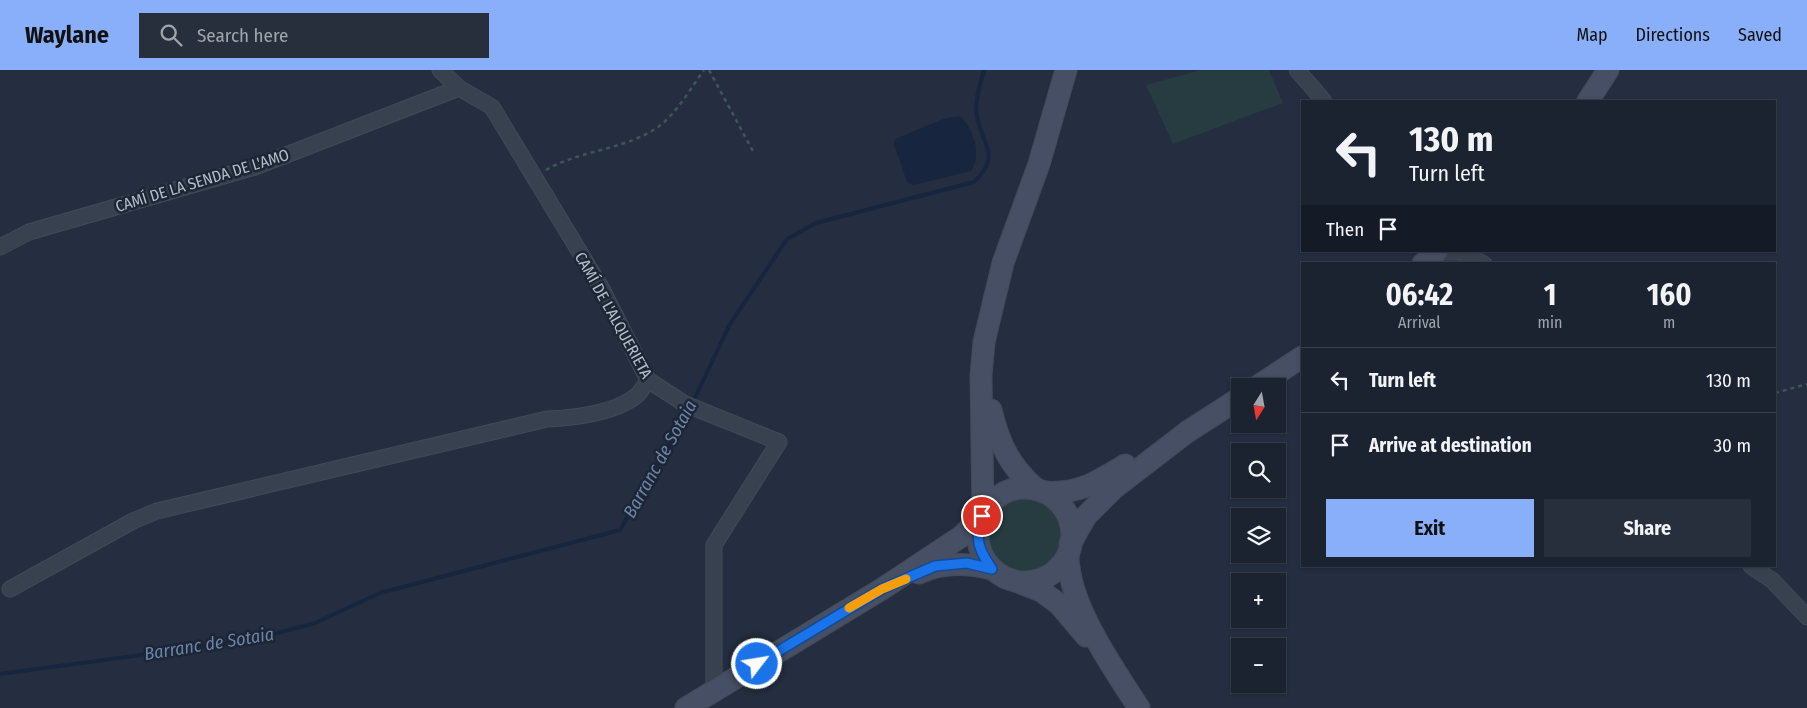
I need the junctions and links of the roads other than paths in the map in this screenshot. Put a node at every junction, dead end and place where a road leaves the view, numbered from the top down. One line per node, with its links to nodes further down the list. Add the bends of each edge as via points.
1 (440, 70): 6 (street, CAMÍ DE L'ALQUERIETA)
2 (1066, 70): 9 (main road)
3 (1080, 70): 9 (main road, via 1063,109)
4 (1297, 70): 7 (street)
5 (1608, 70): 8 (main road)
6 (459, 88): 10 (street, CAMÍ DE LA SENDA DE L'AMO, via 255,167 29,232); 18 (street, CAMÍ DE L'ALQUERIETA, via 492,107 602,289)
7 (1323, 100)
8 (1589, 100)
9 (1050, 128): 16 (main road, via 990,310)
10 (0, 247)
11 (1461, 252): 13 (street)
12 (1461, 252): 14 (street)
13 (1433, 254)
14 (1481, 262)
15 (1301, 358): 17 (main road)
16 (982, 375): 21 (main road, via 1004,450 1020,475); 22 (main road)
17 (1270, 378)
18 (648, 380): 27 (street, via 636,396 578,418 547,419 157,511); 30 (street, CAMÍ DE L'ALQUERIETA, via 692,407 779,442 714,546)
19 (1231, 404): 20 (main road)
20 (1187, 432): 21 (main road, via 1142,454 1086,488 1058,493); 23 (main road, via 1098,503 1086,516)
21 (1040, 491): 22 (main road, via 1029,488 1010,490 995,499); 23 (main road, via 1059,502 1070,521 1072,538)
22 (983, 514): 25 (main road, via 977,532 981,553); 28 (main road, via 962,536)
23 (1069, 549): 26 (main road, via 1063,563 1048,577 1032,582); 31 (main road, via 1071,579 1087,621)
24 (1753, 567): 29 (street, via 1773,581)
25 (992, 569): 26 (main road); 28 (main road, via 967,563 935,566)
26 (1015, 581): 31 (main road, via 1042,591 1059,604)
27 (10, 589)
28 (882, 589): 30 (main road)
29 (1807, 617)
30 (714, 690): 32 (main road)
31 (1134, 700)
32 (686, 708)

